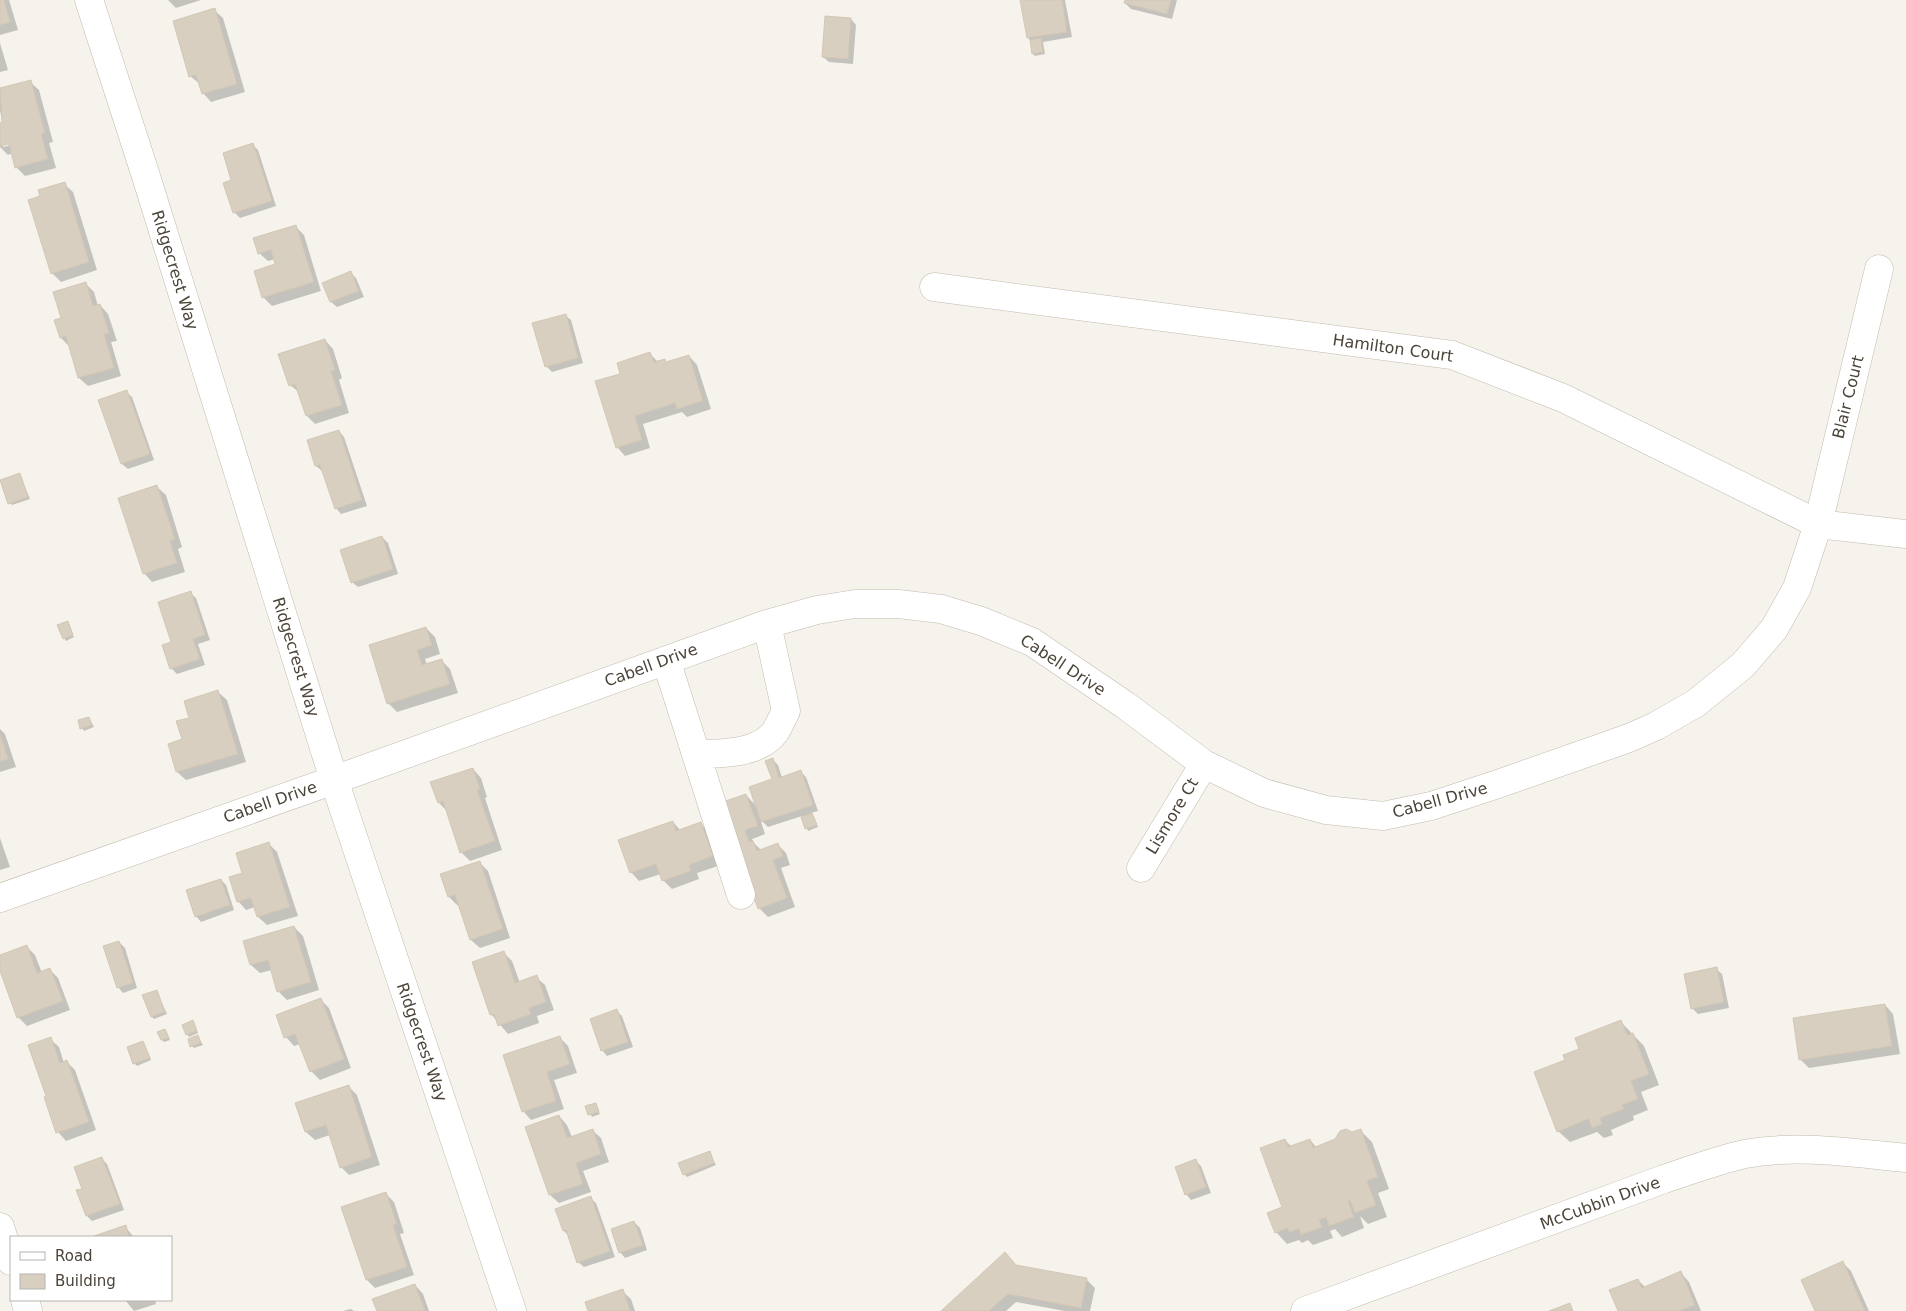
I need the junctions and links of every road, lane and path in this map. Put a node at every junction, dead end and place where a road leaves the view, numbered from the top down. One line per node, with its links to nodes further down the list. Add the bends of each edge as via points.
1 (89, 0): 10 (street, Ridgecrest Way)
2 (1879, 269): 4 (street, Blair Court)
3 (934, 287): 4 (street, Hamilton Court, via 1452,355 1563,398)
4 (1818, 524): 5 (street, Hamilton Court); 9 (street, Cabell Drive, via 1797,588 1774,629 1744,665 1696,703 1629,738 1431,806 1383,816 1326,810 1264,793)
5 (1906, 534)
6 (767, 624): 7 (street, Cabell Drive); 8 (street, via 786,711 774,734 758,745 726,754); 9 (street, Cabell Drive, via 817,610 855,604 942,609 981,621 1032,642)
7 (666, 660): 8 (street); 10 (street, Cabell Drive)
8 (696, 754): 12 (street)
9 (1204, 764): 11 (street, Lismore Ct)
10 (334, 780): 13 (street, Cabell Drive); 17 (street, Ridgecrest Way)
11 (1141, 868)
12 (741, 895)
13 (0, 898)
14 (1906, 1158): 18 (street, McCubbin Drive, via 1798,1150 1746,1154 1722,1160)
15 (0, 1228): 16 (street)
16 (10, 1257)
17 (512, 1311)
18 (1305, 1311)

